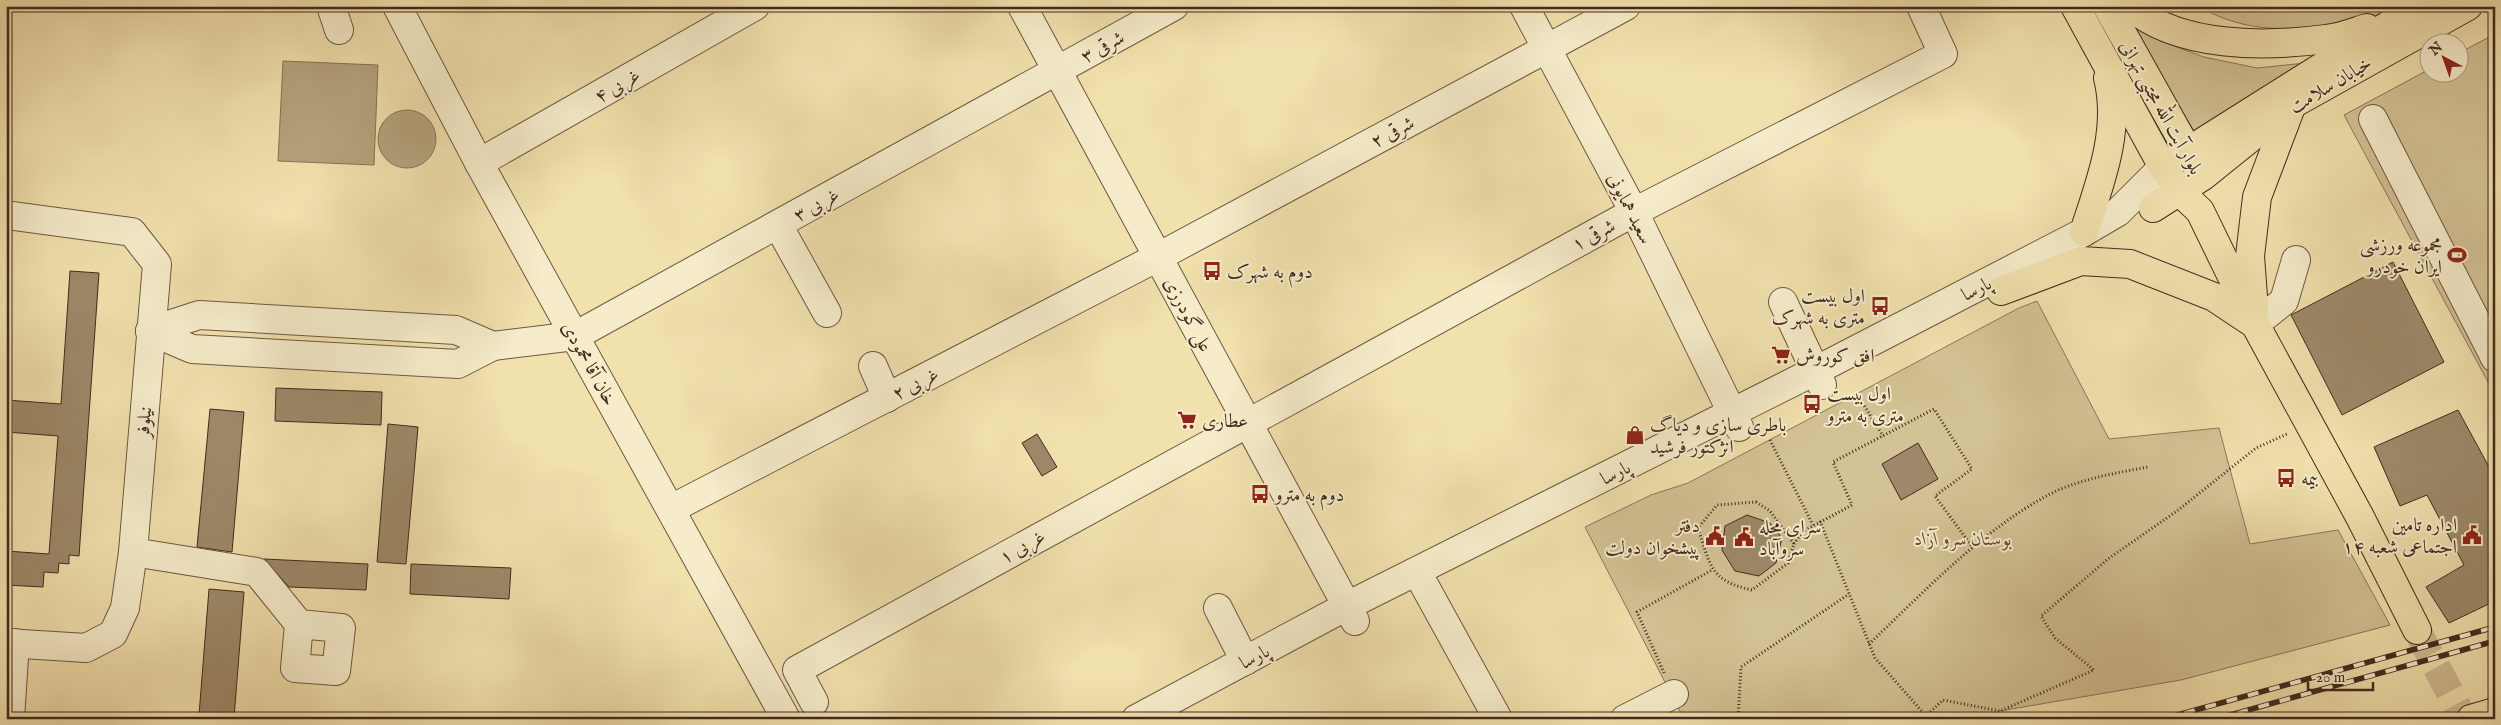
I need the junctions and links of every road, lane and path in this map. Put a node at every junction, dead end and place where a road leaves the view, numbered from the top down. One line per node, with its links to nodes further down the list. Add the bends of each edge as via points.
1 (397, 6): 20 (street, خان آقا محمودی)
2 (755, 6): 20 (street, ۴ غربی)
3 (1022, 6): 16 (street, علی گودرزی)
4 (1174, 6): 16 (street, ۳ شرقی)
5 (1524, 6): 14 (street, سعید همایونی)
6 (1626, 6): 14 (street, ۲ شرقی)
7 (1921, 6): 26 (street, ۱ شرقی, via 1943,54)
8 (2075, 6): 15 (main road, بلوار آیت الله مجتبی تهرانی)
9 (2106, 6): 19 (main road, بلوار آیت الله مجتبی تهرانی)
10 (2130, 6): 13 (main road, via 2138,14 2185,36 2253,43 2327,39)
11 (2422, 6): 13 (main road, خیابان سلامت)
12 (2468, 6): 17 (main road, خیابان سلامت)
13 (2395, 21): 19 (main road, خیابان سلامت)
14 (1547, 48): 26 (street, سعید همایونی); 30 (street, ۲ شرقی)
15 (2103, 57): 21 (main road, بلوار آیت الله مجتبی تهرانی); 29 (main road, via 2112,94 2111,127 2106,162)
16 (1057, 71): 28 (street, ۳ غربی); 30 (street, علی گودرزی)
17 (2291, 106): 22 (main road, خیابان سلامت); 35 (main road, via 2257,197 2250,256)
18 (2373, 119): 38 (street)
19 (2188, 152): 21 (main road, خیابان سلامت); 22 (main road, بلوار آیت الله مجتبی تهرانی)
20 (479, 163): 37 (street, خان آقا محمودی)
21 (2162, 167): 23 (main road, بلوار آیت الله مجتبی تهرانی); 29 (street, پارسا, via 2118,212)
22 (2202, 176): 23 (main road, خیابان سلامت); 25 (main road, بلوار آیت الله مجتبی تهرانی)
23 (2180, 192): 24 (main road, خیابان سلامت); 25 (main road, بلوار آیت الله مجتبی تهرانی)
24 (2153, 208): 32 (street, پارسا)
25 (2200, 211): 35 (main road)
26 (1634, 212): 43 (street, سعید همایونی); 44 (street, ۱ شرقی)
27 (6, 215): 36 (street, نیلوفر, via 132,232 157,264)
28 (778, 225): 34 (street); 37 (street, ۳ غربی)
29 (2084, 232): 40 (street, پارسا)
30 (1158, 257): 42 (street, ۲ غربی); 44 (street, علی گودرزی)
31 (2296, 260): 35 (street, via 2284,301)
32 (2001, 291): 35 (main road, via 2081,261 2130,264 2214,297); 40 (street, پارسا)
33 (1783, 302): 40 (street)
34 (827, 313)
35 (2255, 324): 45 (main road)
36 (150, 331): 37 (street, via 199,315 456,330 493,346); 54 (street, نیلوفر)
37 (575, 336): 49 (street, خان آقا محمودی)
38 (2495, 358)
39 (873, 366): 42 (street)
40 (1819, 378): 43 (street, پارسا)
41 (1858, 394): 46 (path)
42 (886, 398): 49 (street, ۲ غربی)
43 (1735, 420): 56 (street, پارسا)
44 (1247, 422): 59 (street, علی گودرزی); 66 (street, ۱ غربی, via 797,670)
45 (2308, 424): 61 (main road); 63 (path, via 2256,448 2108,559 2041,616 2055,638 2094,670 2000,711 1943,700 1926,716 1875,658)
46 (1883, 436): 50 (path, via 1833,462 1852,505); 53 (path, via 1934,409 1972,468 1935,496)
47 (1770, 440): 51 (path)
48 (2148, 467): 53 (path, via 2106,475 2051,494)
49 (671, 509): 69 (street, خان آقا محمودی)
50 (1820, 521): 51 (path); 57 (path)
51 (1814, 525): 52 (path, via 1802,532)
52 (1794, 544): 55 (path, via 1788,563 1752,590 1731,586); 55 (path, via 1770,511 1756,502 1717,505 1698,528)
53 (1973, 548): 63 (path)
54 (132, 552): 60 (street, via 257,572); 62 (street, نیلوفر, via 125,608 114,634 86,648)
55 (1712, 570): 65 (path, via 1637,612)
56 (1420, 579): 59 (street, پارسا); 72 (street)
57 (1849, 594): 63 (path); 74 (path, via 1741,667)
58 (1218, 608): 64 (street)
59 (1351, 614): 64 (street, پارسا); 71 (street, پارسا)
60 (299, 624)
61 (2418, 630)
62 (11, 643): 68 (street)
63 (1869, 644)
64 (1245, 661): 70 (street, پارسا)
65 (1674, 694): 73 (street)
66 (814, 702)
67 (2495, 712): 75 (main road)
68 (10, 719)
69 (786, 719)
70 (1136, 719)
71 (1173, 719)
72 (1498, 719)
73 (1625, 719)
74 (1738, 719)
75 (2471, 719)

